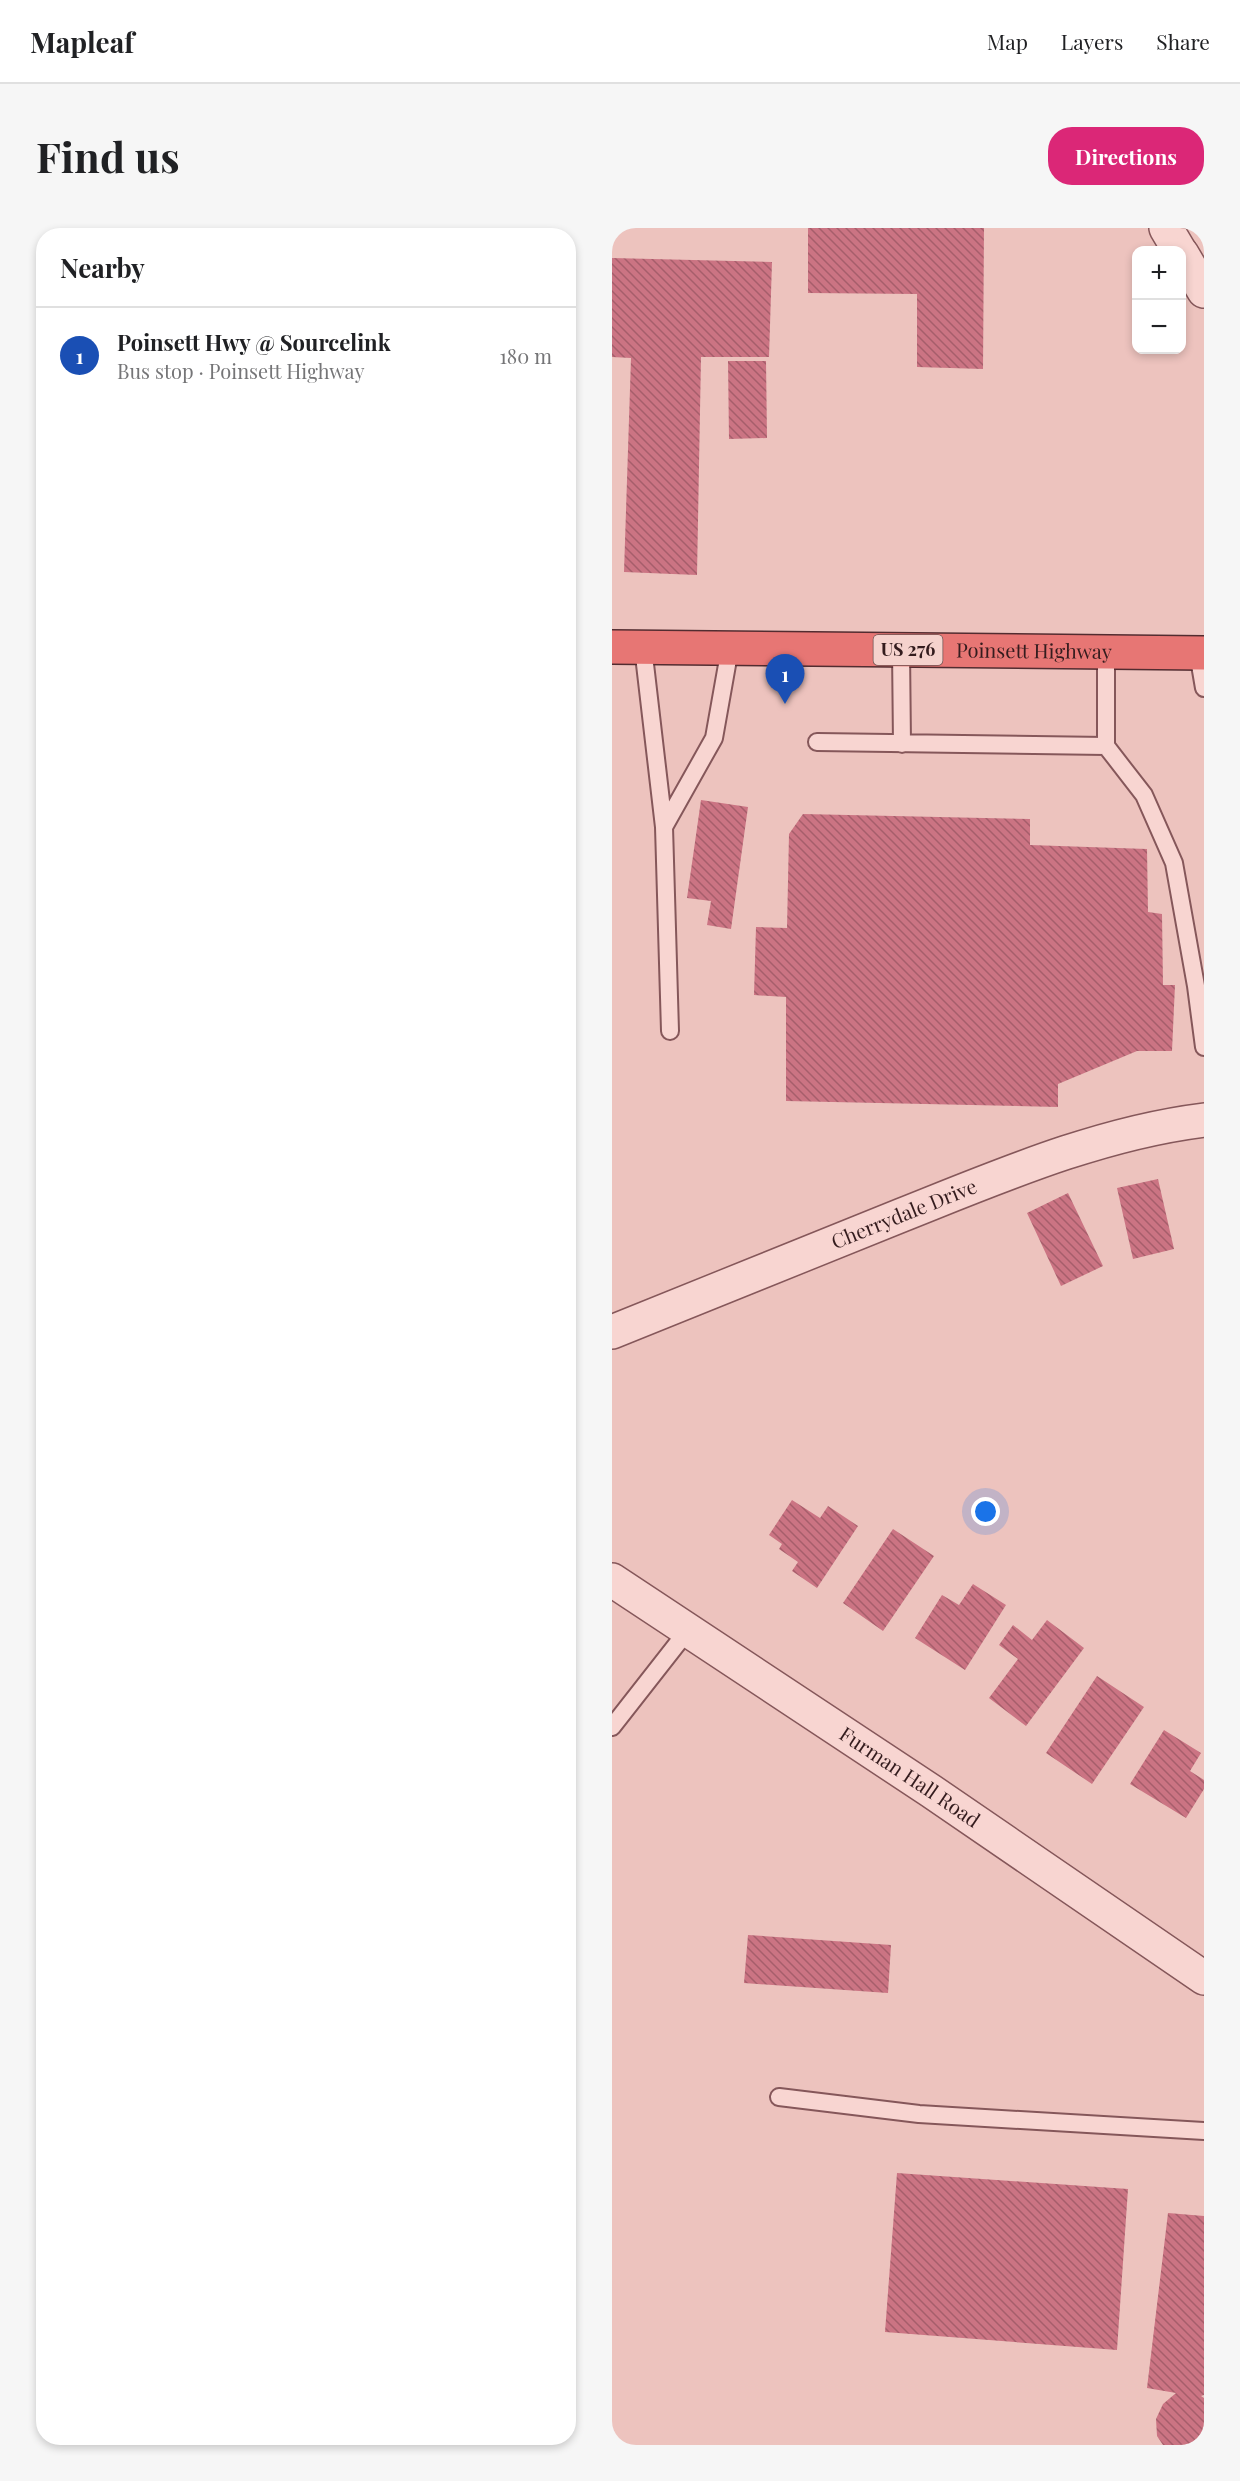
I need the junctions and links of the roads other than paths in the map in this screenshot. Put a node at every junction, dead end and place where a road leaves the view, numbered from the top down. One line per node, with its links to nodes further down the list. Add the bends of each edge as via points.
1 (1166, 228): 2 (street)
2 (1176, 246)
3 (1186, 262): 4 (street)
4 (1204, 291)
5 (627, 647): 6 (highway, Poinsett Highway / US 276); 14 (lane)
6 (730, 648): 7 (highway, Poinsett Highway / US 276); 14 (lane, via 714,738)
7 (902, 650): 8 (highway, Poinsett Highway / US 276); 12 (lane)
8 (1106, 652): 9 (highway, Poinsett Highway / US 276); 13 (lane)
9 (1201, 653): 10 (lane)
10 (1204, 688)
11 (817, 742): 12 (lane)
12 (902, 744): 13 (lane)
13 (1106, 746): 16 (lane, via 1144,795 1174,862)
14 (664, 827): 15 (lane)
15 (670, 1031)
16 (1204, 1047)
17 (1204, 1120): 18 (street, Cherrydale Drive, via 1161,1125 1081,1147 948,1196)
18 (612, 1332)
19 (612, 1580): 20 (street, Furman Hall Road)
20 (688, 1630): 21 (lane); 22 (street, Furman Hall Road)
21 (615, 1718)
22 (1204, 1978)
23 (779, 2097): 24 (lane, via 919,2114)
24 (1204, 2131)

